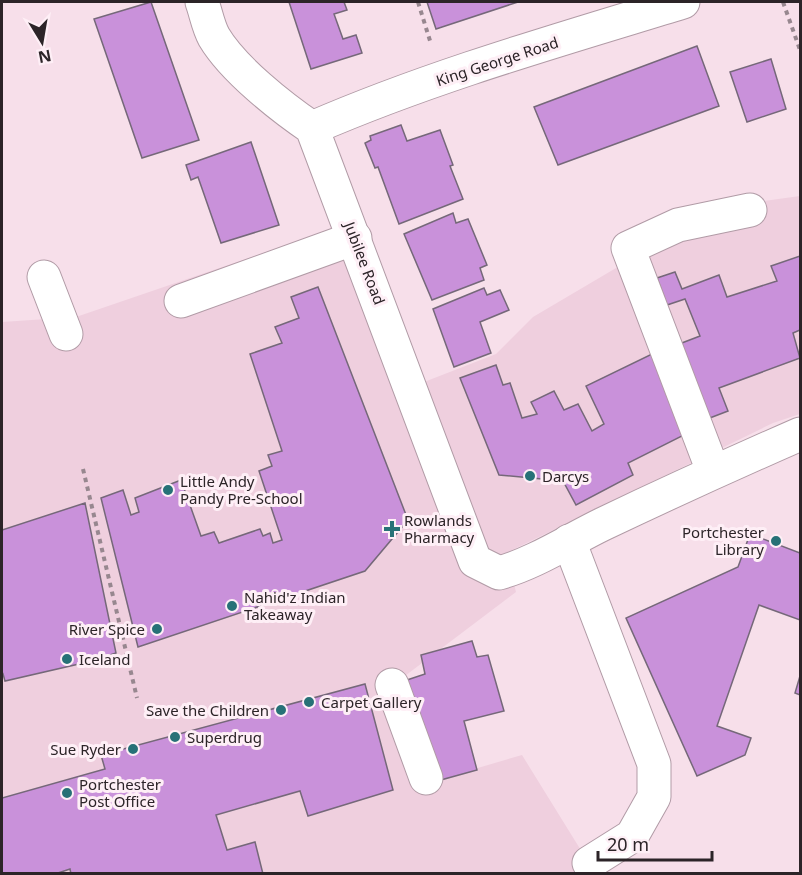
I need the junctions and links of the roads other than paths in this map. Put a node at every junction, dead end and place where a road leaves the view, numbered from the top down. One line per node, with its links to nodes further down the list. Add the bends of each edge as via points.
1 (202, 2): 3 (street, via 225,54)
2 (683, 2): 3 (street, King George Road, via 442,79)
3 (312, 128): 5 (street, Jubilee Road)
4 (750, 210): 10 (street, via 678,225 628,248)
5 (356, 238): 7 (street); 11 (street, Jubilee Road, via 476,561 499,573 522,566)
6 (44, 278): 8 (street)
7 (181, 301)
8 (66, 334)
9 (801, 434): 10 (street)
10 (713, 471): 11 (street)
11 (569, 541): 14 (street, via 654,764 654,797 632,836)
12 (392, 685): 13 (street)
13 (426, 778)
14 (589, 863)

